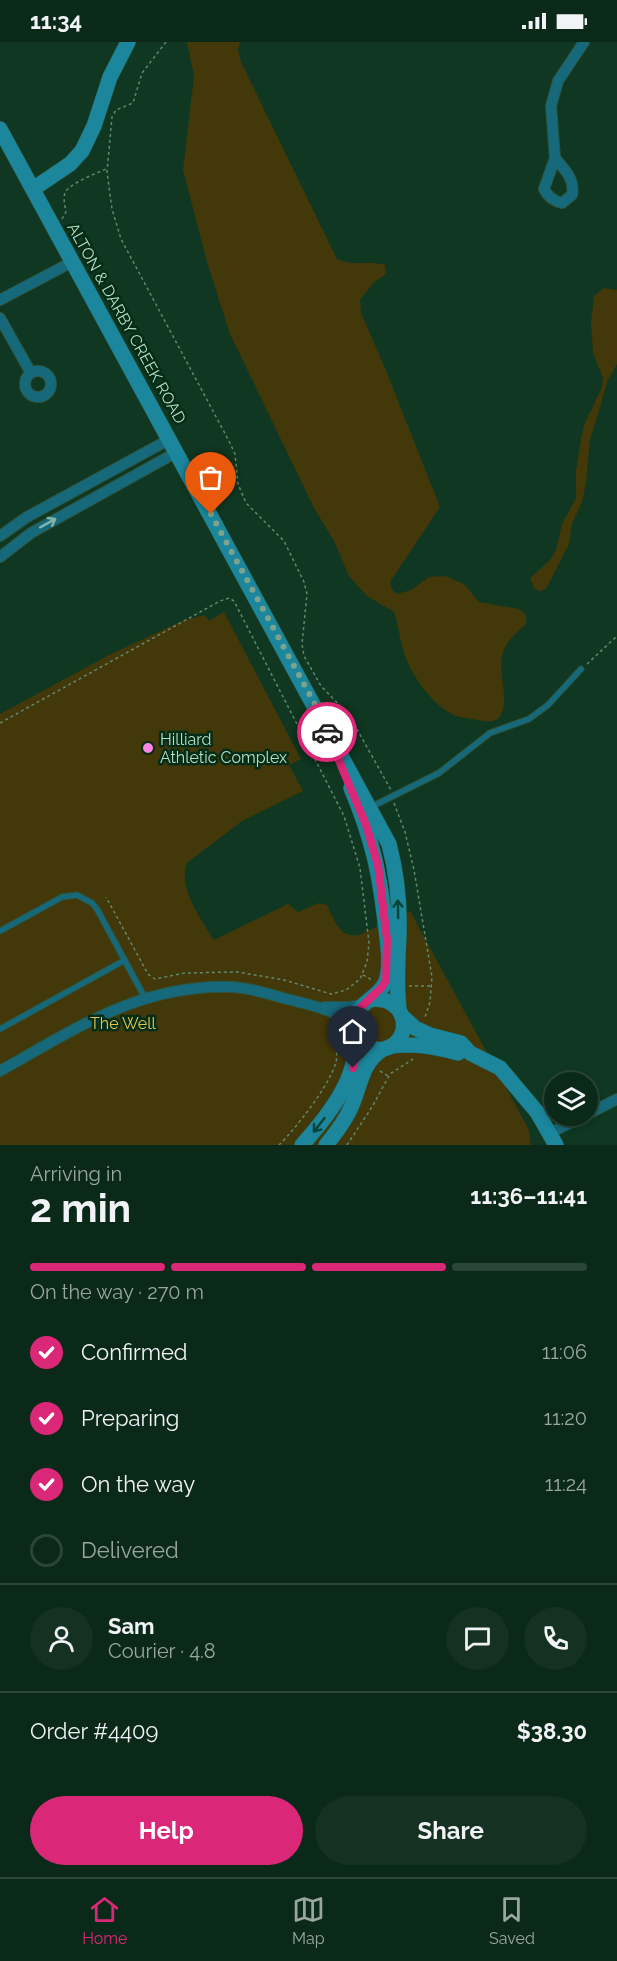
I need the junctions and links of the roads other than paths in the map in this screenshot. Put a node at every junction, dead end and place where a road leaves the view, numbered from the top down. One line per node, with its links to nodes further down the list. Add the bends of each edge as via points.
1 (128, 42): 5 (main road, via 82,151 55,176)
2 (584, 42): 4 (street, via 558,81 551,106)
3 (0, 129): 5 (main road)
4 (555, 158)
5 (33, 189): 6 (main road, ALTON & DARBY CREEK ROAD)
6 (72, 261): 7 (street); 10 (main road, ALTON & DARBY CREEK ROAD)
7 (0, 300)
8 (0, 318): 9 (street)
9 (31, 373)
10 (174, 445): 11 (street); 12 (street); 17 (main road, ALTON & DARBY CREEK ROAD)
11 (101, 476): 12 (lane); 13 (street)
12 (109, 490): 14 (street, one-way to 12)
13 (4, 533): 14 (lane)
14 (18, 542): 15 (street)
15 (0, 557)
16 (581, 669): 18 (lane, via 548,705 529,719 490,733 439,773)
17 (317, 708): 18 (main road, ALTON & DARBY CREEK ROAD); 22 (main road, ALTON & DARBY CREEK ROAD, via 366,825 378,865 388,968 382,987)
18 (371, 807): 24 (main road, ALTON & DARBY CREEK ROAD, one-way to 18, via 396,986 398,886 388,844)
19 (0, 931): 20 (lane, via 62,897 77,895 97,909)
20 (125, 960): 21 (lane); 25 (lane)
21 (145, 998): 23 (street, via 196,988 235,987); 29 (street, via 93,1020)
22 (366, 1003): 23 (street); 24 (main road, via 386,1000); 26 (main road, via 357,1011)
23 (318, 1007): 26 (street, via 336,1014)
24 (401, 1013): 27 (main road, via 402,1033); 28 (main road, via 415,1028 461,1044)
25 (0, 1029)
26 (354, 1031): 27 (main road, via 367,1047); 34 (main road, one-way to 34, via 357,1052 353,1068 327,1114)
27 (387, 1047): 28 (main road, via 411,1044); 35 (main road, via 372,1056 352,1107)
28 (470, 1053): 33 (main road, via 500,1068 537,1112)
29 (0, 1071)
30 (617, 1099): 31 (street)
31 (598, 1109)
32 (571, 1126): 33 (street)
33 (553, 1139)
34 (302, 1145)
35 (326, 1145)

